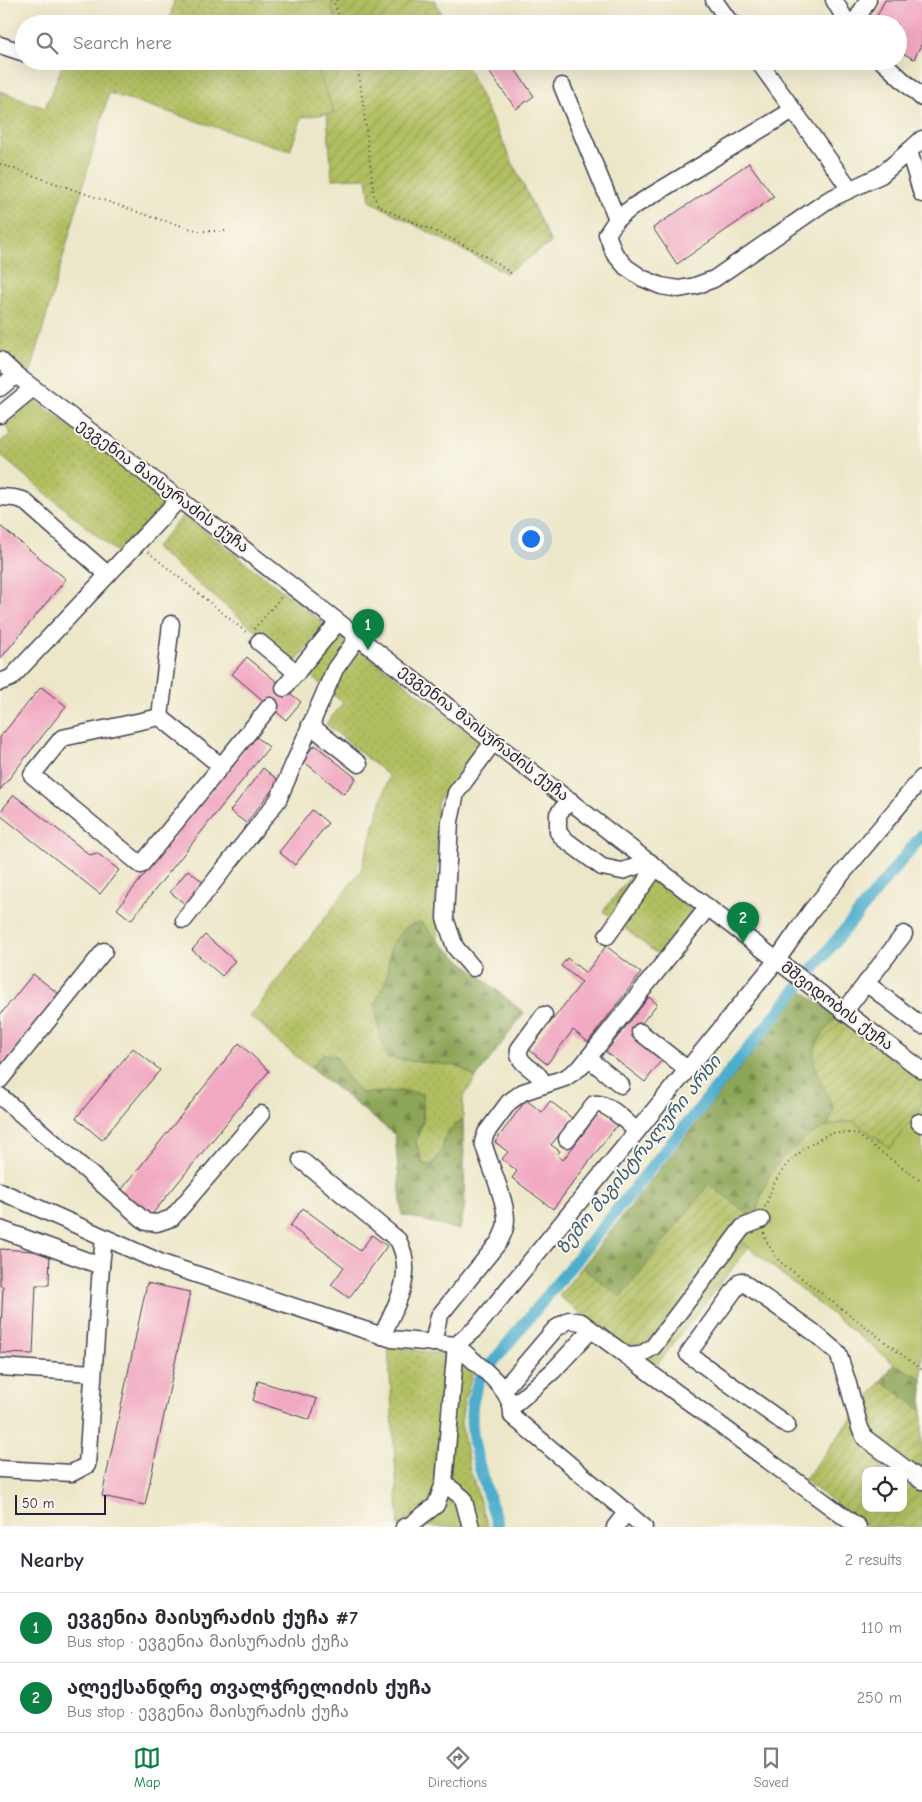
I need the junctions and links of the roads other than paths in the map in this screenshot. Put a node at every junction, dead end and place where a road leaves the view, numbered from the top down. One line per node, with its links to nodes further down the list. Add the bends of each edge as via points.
1 (714, 0): 4 (street)
2 (834, 0): 5 (street)
3 (868, 0): 6 (street)
4 (725, 15)
5 (843, 15)
6 (859, 15)
7 (0, 45): 8 (street)
8 (15, 50)
9 (764, 70): 13 (street)
10 (892, 70): 12 (street)
11 (562, 86): 18 (street)
12 (922, 98)
13 (793, 110): 16 (street); 18 (street)
14 (922, 139): 15 (street)
15 (909, 151): 16 (street, via 881,175); 17 (street)
16 (850, 189): 18 (street, via 828,200 714,280 679,289 661,286 626,267 614,253 607,234)
17 (922, 194)
18 (617, 219)
19 (0, 360): 20 (street, ევგენია მაისურაძის ქუჩა)
20 (16, 375): 21 (street); 22 (street, ევგენია მაისურაძის ქუჩა)
21 (0, 388)
22 (33, 388): 23 (street); 25 (street, ევგენია მაისურაძის ქუჩა)
23 (0, 415)
24 (0, 497): 26 (street, via 23,500)
25 (180, 498): 26 (street); 27 (street, ევგენია მაისურაძის ქუჩა)
26 (106, 574): 32 (street, via 11,678)
27 (338, 622): 29 (street, ევგენია მაისურაძის ქუჩა); 31 (street)
28 (170, 624): 35 (street)
29 (358, 636): 36 (street, via 335,669); 37 (street, ევგენია მაისურაძის ქუჩა)
30 (260, 642): 31 (street)
31 (297, 673): 33 (street)
32 (0, 682)
33 (284, 688)
34 (270, 706): 39 (street)
35 (160, 717): 39 (street); 39 (street, via 62,738 32,776 141,865)
36 (310, 725): 38 (street); 44 (street, via 278,800)
37 (494, 741): 41 (street, ევგენია მაისურაძის ქუჩა); 49 (street, via 456,793 450,821 445,918 455,947)
38 (359, 764)
39 (221, 766)
40 (922, 778): 48 (street, via 811,911)
41 (570, 800): 42 (street, ევგენია მაისურაძის ქუჩა); 42 (street, via 558,814 558,832 564,839 602,867 622,871)
42 (653, 865): 43 (street, ევგენია მაისურაძის ქუჩა); 46 (street)
43 (708, 907): 48 (street, ევგენია მაისურაძის ქუჩა); 55 (street)
44 (184, 920)
45 (904, 934): 50 (street)
46 (607, 936)
47 (104, 951): 58 (street)
48 (783, 964): 51 (street, მშვიდობის ქუჩა); 57 (street)
49 (473, 968)
50 (866, 983): 51 (street); 53 (street)
51 (844, 1012): 56 (street, მშვიდობის ქუჩა)
52 (544, 1015): 59 (street, via 518,1055 541,1076)
53 (922, 1026)
54 (640, 1032): 57 (street)
55 (588, 1058): 59 (street, via 565,1078); 60 (street)
56 (919, 1061)
57 (687, 1069): 63 (street)
58 (0, 1080)
59 (544, 1085): 73 (street, via 523,1092 509,1102 486,1133 483,1142 504,1207 504,1232 439,1316)
60 (621, 1085)
61 (0, 1096): 62 (street, via 141,1218 156,1223 172,1218)
62 (261, 1114)
63 (637, 1131): 64 (street, via 606,1105 599,1103 594,1104); 74 (street, via 476,1328)
64 (567, 1139)
65 (301, 1160): 72 (street, via 398,1240 404,1252 406,1271 400,1297)
66 (0, 1191): 69 (street)
67 (761, 1220): 75 (street, via 743,1227 653,1347 640,1355)
68 (0, 1229): 70 (street)
69 (104, 1238): 70 (street); 72 (street, via 162,1263)
70 (101, 1266): 77 (street)
71 (591, 1330): 75 (street); 78 (street, via 581,1322 568,1320 555,1329); 79 (street, via 553,1371)
72 (382, 1336): 73 (street)
73 (433, 1343): 74 (street)
74 (456, 1344): 78 (street, via 492,1374); 83 (street)
75 (628, 1356): 89 (street)
76 (0, 1367): 77 (street)
77 (93, 1373): 81 (street, via 87,1465 72,1473)
78 (503, 1390): 79 (street)
79 (513, 1406): 84 (street, via 512,1416)
80 (788, 1425): 82 (street, via 688,1354 741,1281 838,1353 865,1438)
81 (0, 1469)
82 (922, 1481)
83 (444, 1483): 85 (street, via 436,1505); 86 (street, via 463,1498)
84 (626, 1512): 87 (street); 88 (street)
85 (404, 1527)
86 (472, 1527)
87 (615, 1527)
88 (644, 1527)
89 (858, 1527)

